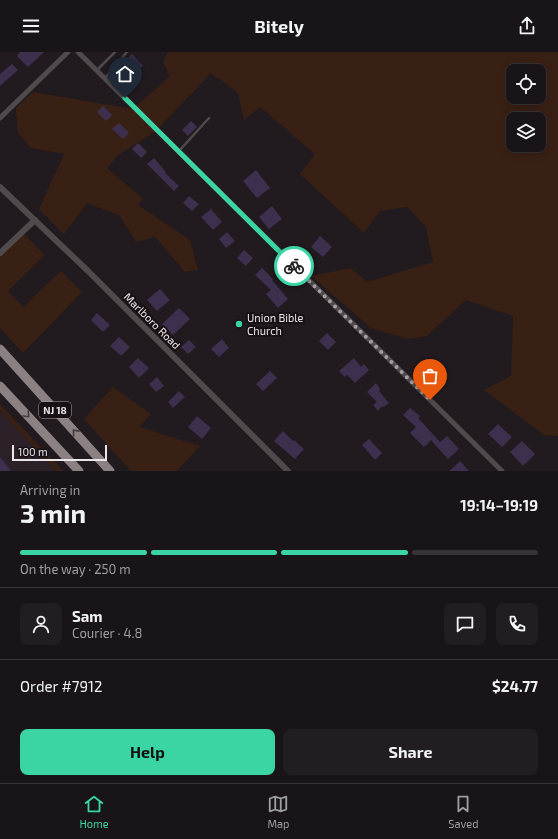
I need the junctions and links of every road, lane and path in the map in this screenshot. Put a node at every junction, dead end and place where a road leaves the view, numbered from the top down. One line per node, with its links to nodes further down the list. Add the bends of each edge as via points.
1 (68, 52): 7 (street)
2 (78, 52): 5 (street)
3 (115, 52): 5 (lane)
4 (127, 52): 6 (lane)
5 (96, 70): 6 (street)
6 (105, 78): 9 (street)
7 (0, 118)
8 (209, 118): 9 (lane)
9 (178, 151): 18 (street)
10 (0, 187): 11 (street, Marlboro Road)
11 (35, 220): 12 (street); 17 (street, Marlboro Road)
12 (0, 253)
13 (0, 349): 16 (highway, NJ 18, one-way to 13)
14 (0, 386): 15 (highway, NJ 18, one-way to 15)
15 (79, 471)
16 (110, 471)
17 (288, 471)
18 (502, 471)

